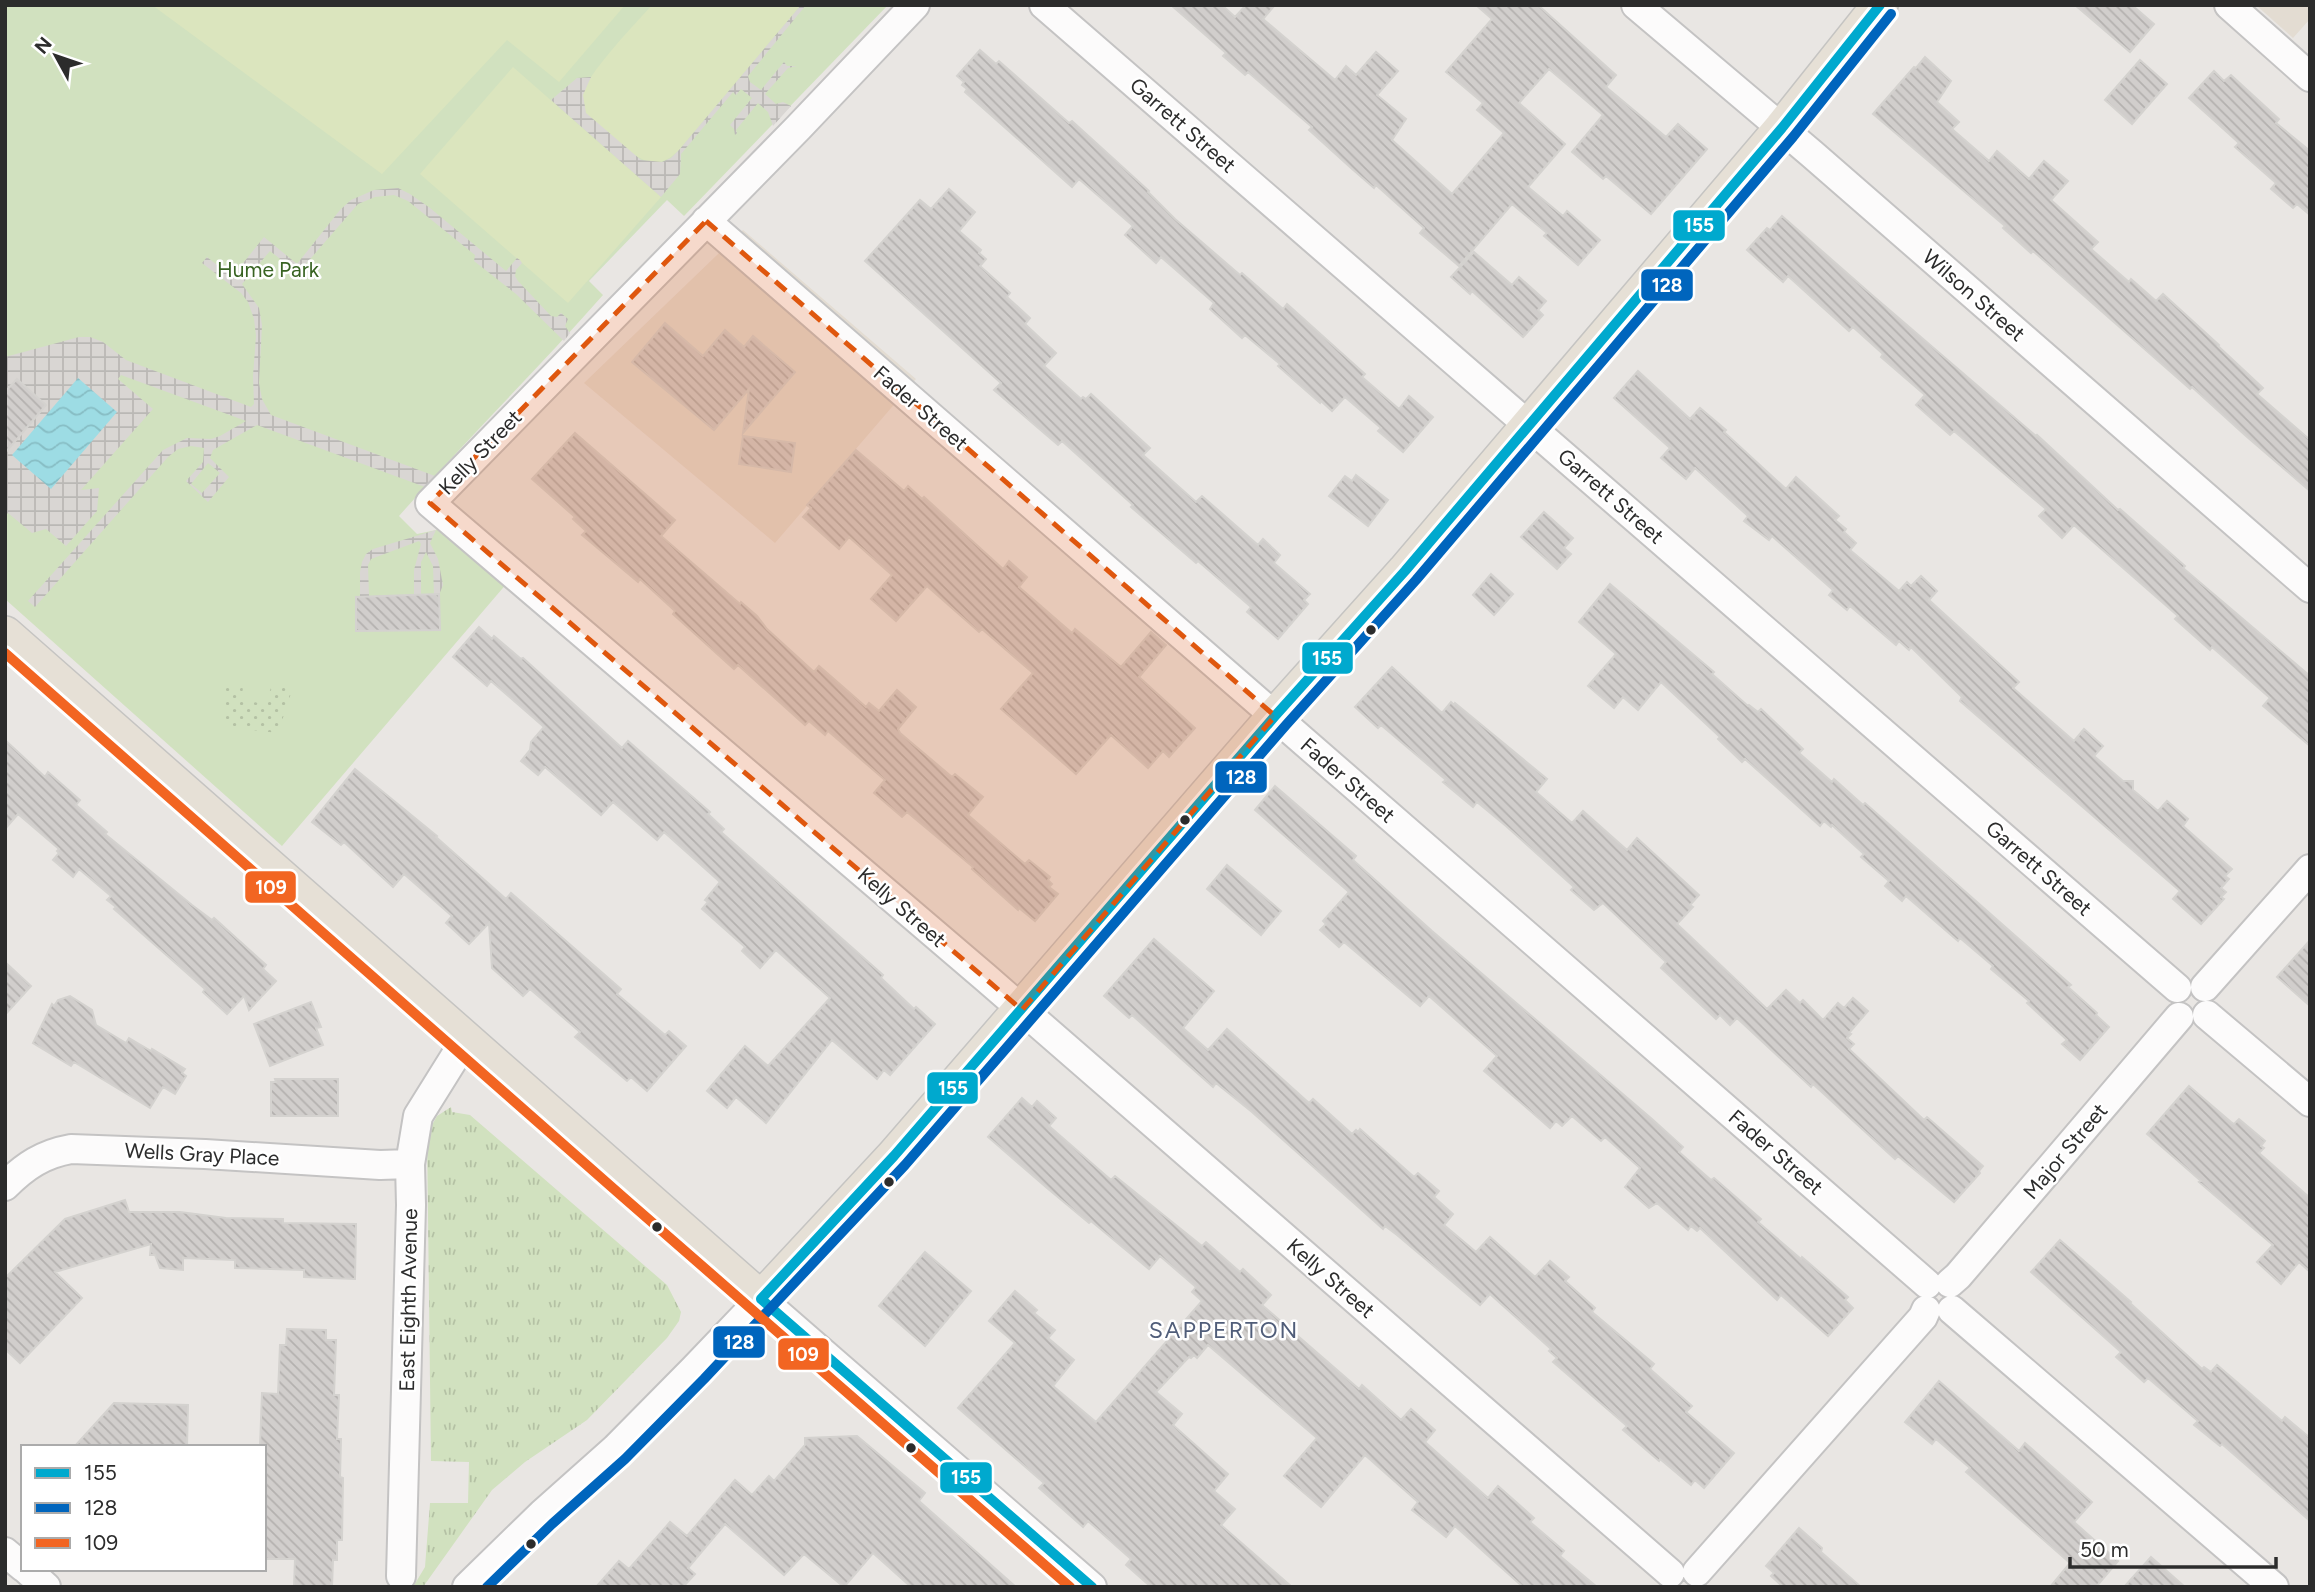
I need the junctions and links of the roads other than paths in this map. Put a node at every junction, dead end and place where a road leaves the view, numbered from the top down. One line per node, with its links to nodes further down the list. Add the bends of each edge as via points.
1 (915, 5): 8 (street)
2 (1044, 5): 9 (street, Garrett Street)
3 (1636, 5): 7 (street, Wilson Street)
4 (1880, 5): 7 (main road)
5 (2229, 5): 6 (street)
6 (2310, 77)
7 (1782, 128): 9 (main road); 10 (street, Wilson Street)
8 (706, 221): 12 (street, Fader Street); 15 (street, Kelly Street, via 430,503)
9 (1528, 425): 12 (main road); 14 (street, Garrett Street, via 2177,988 2188,982 2200,984)
10 (2310, 587)
11 (5, 634): 16 (main road)
12 (1275, 716): 15 (main road); 20 (street, Fader Street)
13 (2310, 869): 14 (street, Major Street)
14 (2197, 1006): 17 (street); 20 (street, Major Street)
15 (1021, 1010): 21 (main road); 26 (street, Kelly Street)
16 (466, 1040): 18 (street, East Eighth Avenue, via 418,1116); 21 (main road)
17 (2310, 1102)
18 (410, 1164): 19 (street, Wells Gray Place, via 71,1149 30,1163); 25 (street, East Eighth Avenue)
19 (5, 1186)
20 (1939, 1297): 26 (street, Major Street); 30 (street, Fader Street)
21 (761, 1299): 28 (street, via 615,1449); 29 (street)
22 (5, 1552): 23 (street)
23 (21, 1565)
24 (27, 1571): 27 (street)
25 (401, 1576)
26 (1684, 1580)
27 (46, 1587)
28 (467, 1587)
29 (1092, 1587)
30 (2274, 1587)

